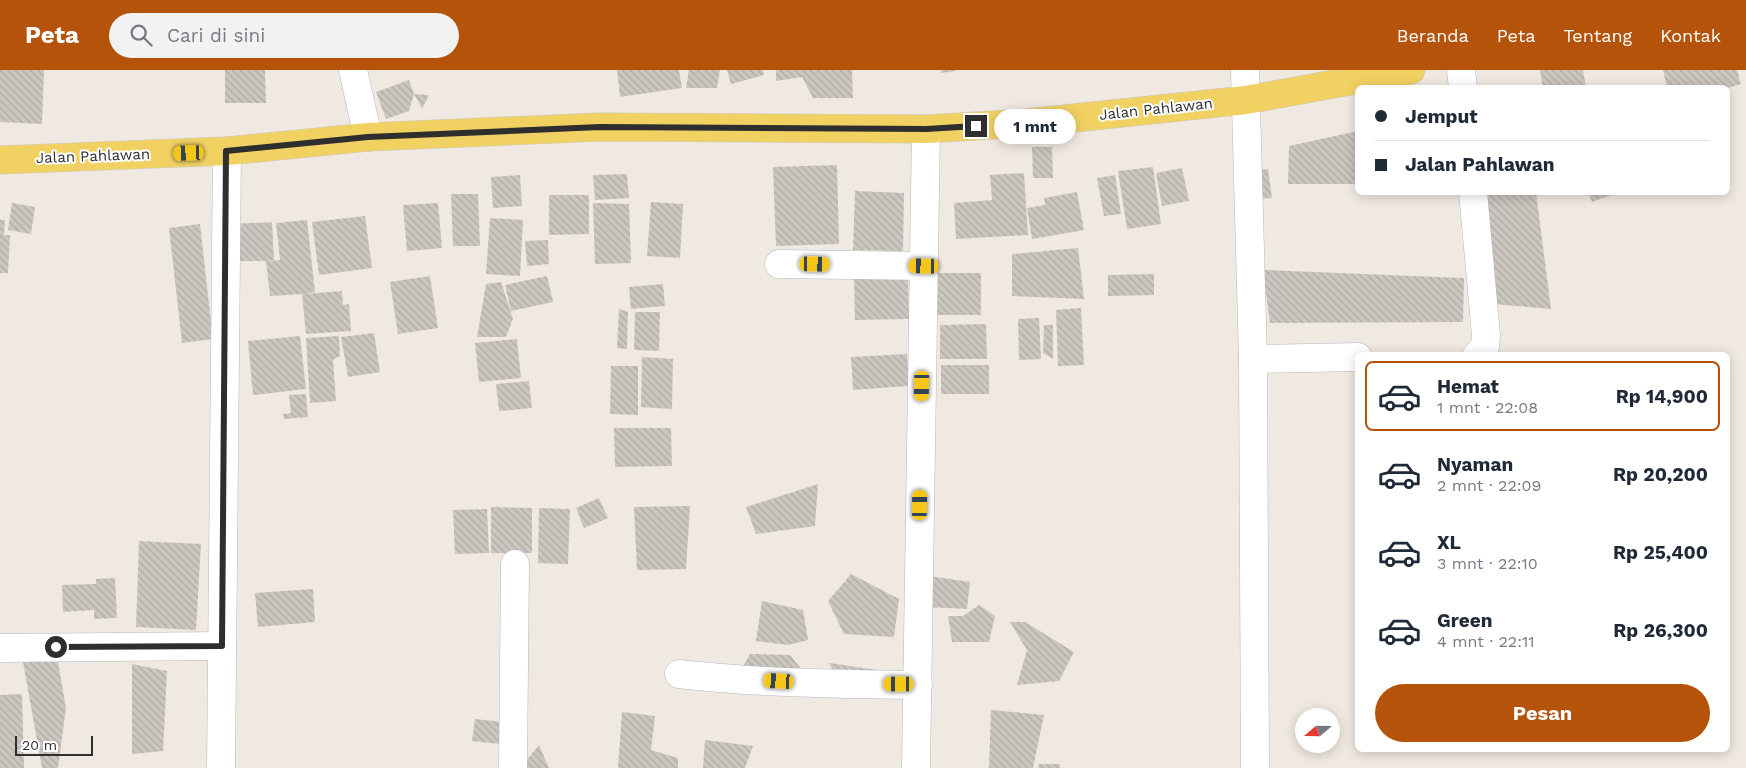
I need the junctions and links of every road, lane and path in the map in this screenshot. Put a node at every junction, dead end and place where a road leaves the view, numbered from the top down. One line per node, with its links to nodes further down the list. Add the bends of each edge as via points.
1 (353, 70): 8 (street)
2 (1245, 70): 6 (street)
3 (1411, 70): 6 (main road, Jalan Pahlawan)
4 (1461, 70): 5 (street)
5 (1463, 85)
6 (1246, 100): 7 (main road, Jalan Pahlawan, via 1026,123); 16 (street)
7 (926, 129): 8 (main road, Jalan Pahlawan, via 600,127); 13 (street)
8 (368, 137): 9 (main road, Jalan Pahlawan)
9 (226, 151): 10 (main road, Jalan Pahlawan); 18 (street)
10 (0, 160)
11 (1473, 195): 14 (street, via 1486,335 1485,347)
12 (779, 264): 13 (street)
13 (924, 266): 21 (street)
14 (1480, 352)
15 (1355, 357): 16 (street)
16 (1253, 359): 25 (street)
17 (515, 564): 23 (street)
18 (222, 646): 19 (street); 22 (street)
19 (0, 648)
20 (679, 674): 21 (street, via 799,682)
21 (918, 684): 24 (street)
22 (221, 768)
23 (513, 768)
24 (916, 768)
25 (1255, 768)

